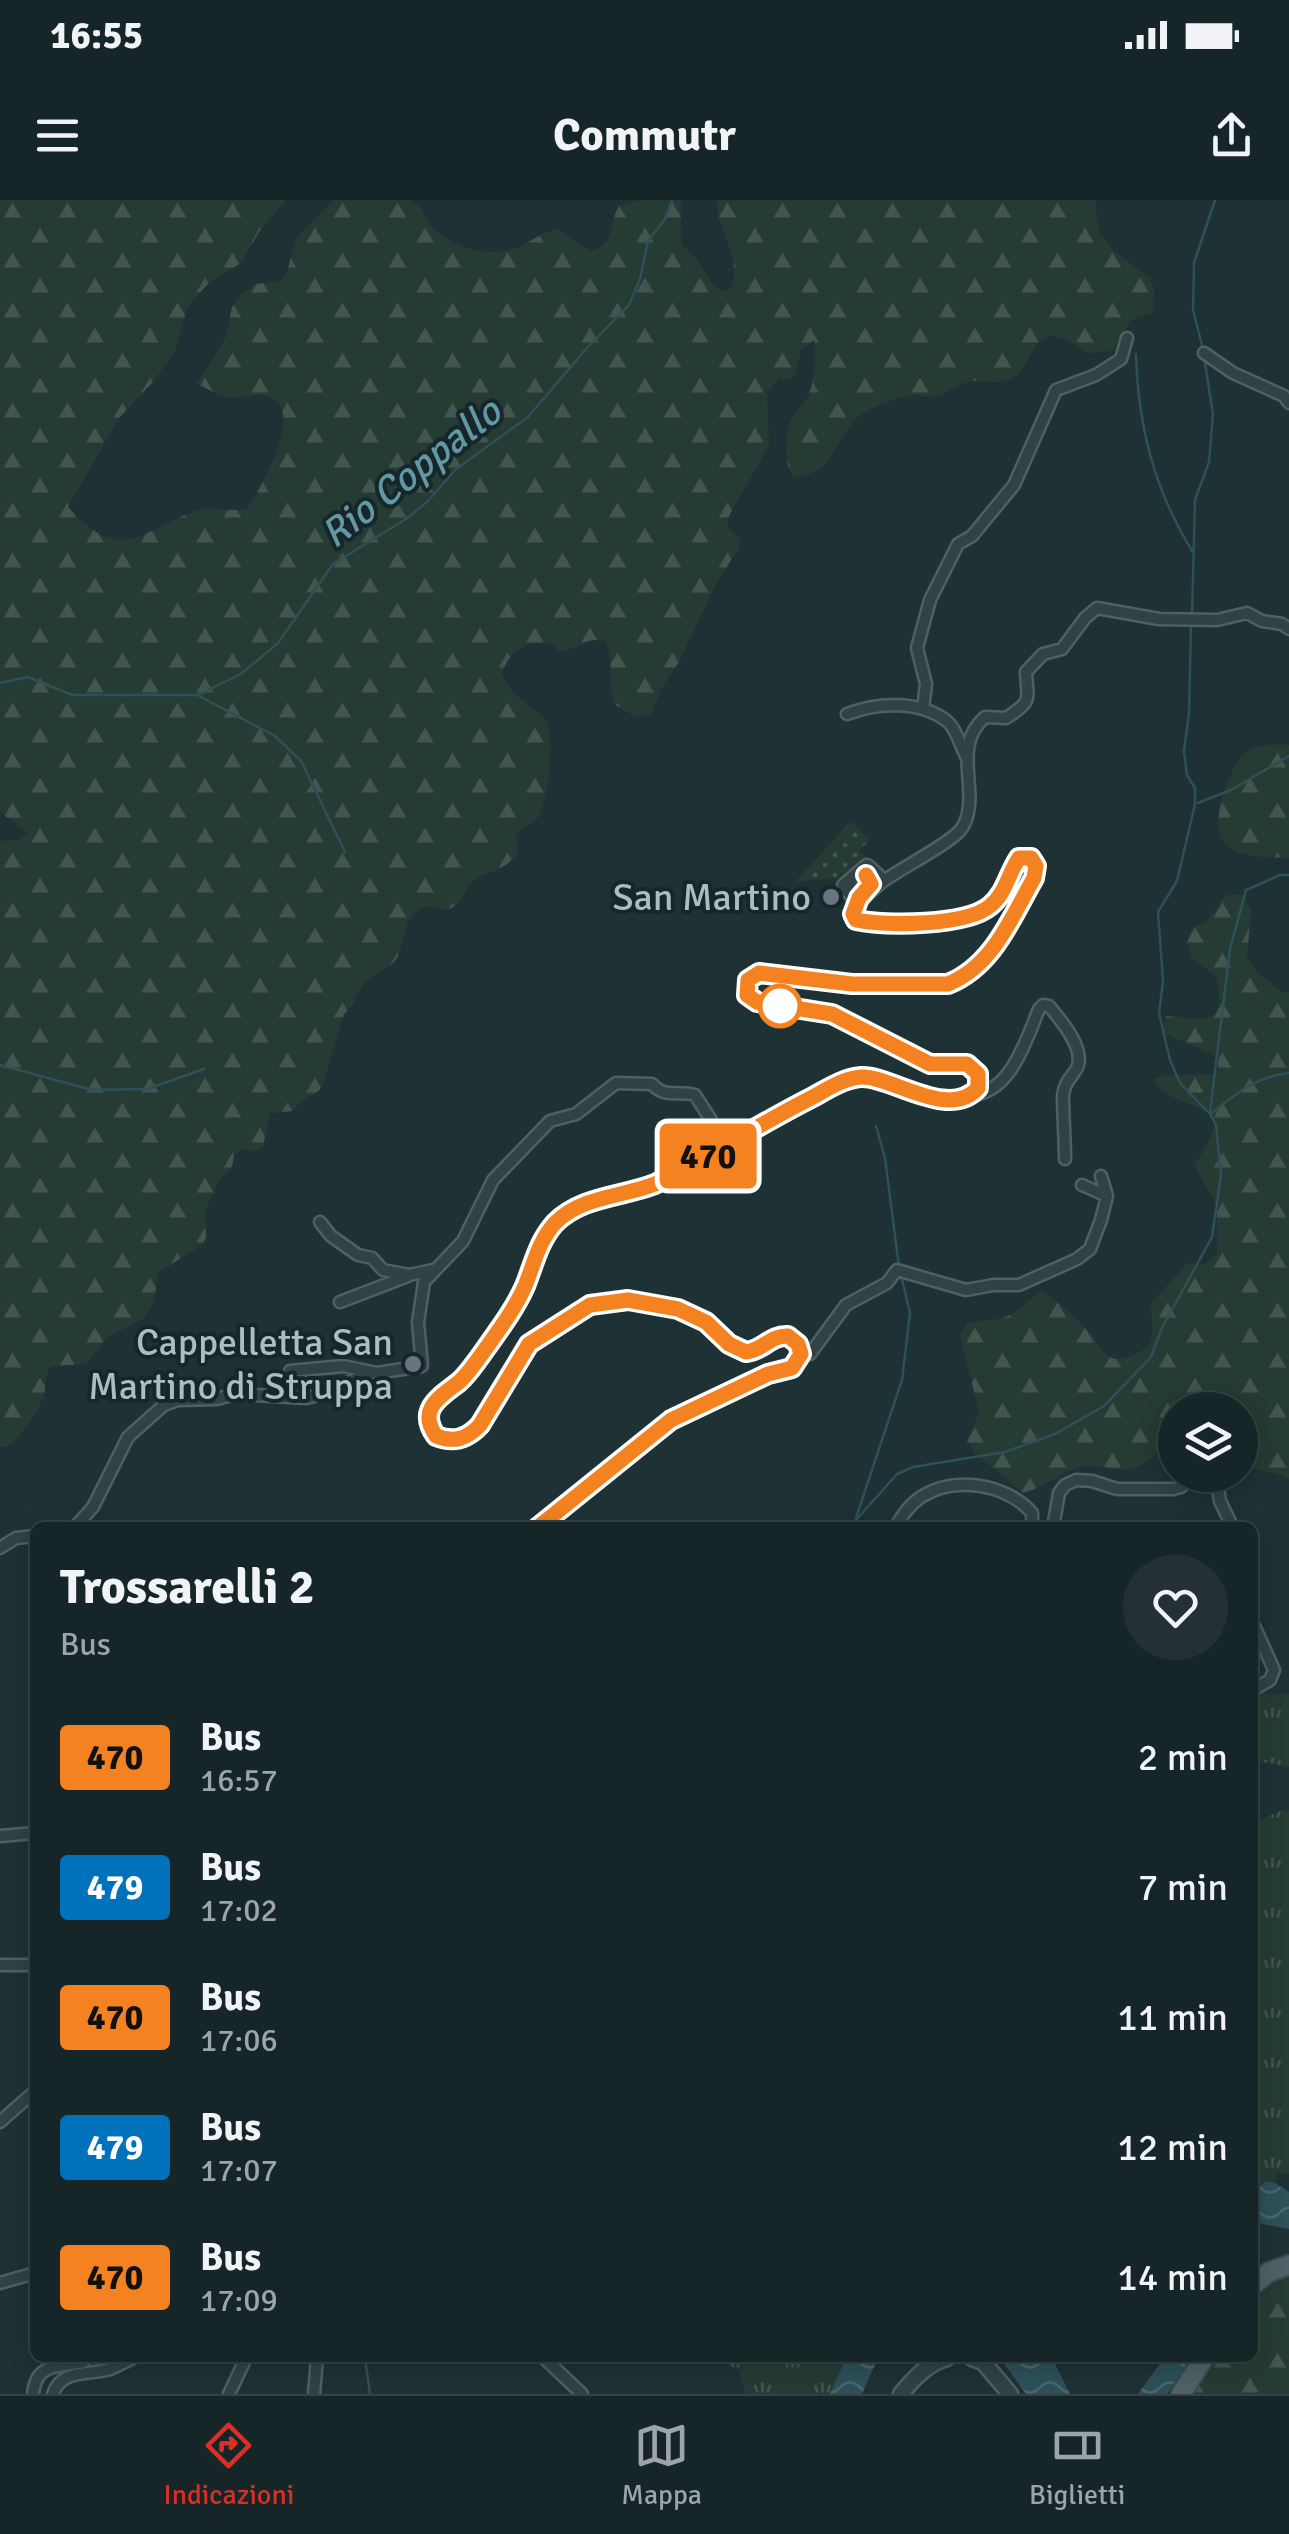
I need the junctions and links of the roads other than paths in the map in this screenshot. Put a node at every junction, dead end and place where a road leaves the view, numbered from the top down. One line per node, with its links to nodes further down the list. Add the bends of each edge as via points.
1 (1127, 338): 5 (street, via 1121,359 1056,390 1014,486 948,559 918,648 926,684)
2 (1204, 353): 3 (street)
3 (1289, 403)
4 (1289, 629): 7 (street, via 1247,613 1159,619 1098,608 1062,649 1046,652 1026,672 1027,701 1006,718 987,716 973,728)
5 (923, 709): 6 (street, via 871,705); 7 (street, via 951,725)
6 (848, 714)
7 (967, 758): 8 (street, via 966,816 959,832 884,880 856,908 859,922 966,916 998,898 1025,856 1033,860 1034,878 984,960 948,984 852,984 759,973 746,983 747,995 757,1002 832,1014 922,1062 967,1064 979,1084)
8 (970, 1095): 9 (street, via 923,1096 858,1077); 10 (street, via 1000,1085 1042,1006 1053,1011 1078,1055 1063,1094)
9 (709, 1156): 15 (street, via 712,1120 697,1096 618,1082 576,1114 547,1124 493,1180 472,1227); 18 (street, via 633,1193 592,1200 556,1223 496,1334 468,1372 437,1397 430,1426 442,1438 474,1432 529,1344 590,1305 628,1300 678,1309 742,1351 784,1335)
10 (1065, 1158)
11 (1102, 1176): 13 (street)
12 (1082, 1185): 13 (street)
13 (1107, 1196): 18 (street, via 1090,1249 1077,1259 1019,1284 966,1290 897,1270 846,1305 810,1354)
14 (320, 1222): 16 (street, via 354,1253 383,1270)
15 (436, 1270): 16 (street); 20 (street, via 424,1282 418,1312 424,1365)
16 (409, 1275): 17 (street)
17 (340, 1302)
18 (801, 1354): 24 (street, via 792,1368 659,1428)
19 (290, 1371): 20 (street, via 343,1366)
20 (369, 1373): 23 (street, via 306,1398 235,1394 164,1405 123,1443)
21 (1158, 1489): 27 (street, via 1070,1482 1059,1493)
22 (1219, 1492): 28 (street)
23 (79, 1522)
24 (544, 1522)
25 (898, 1522): 26 (street, via 926,1494 972,1486 1018,1500)
26 (1032, 1522)
27 (1054, 1522)
28 (1230, 1522)
29 (30, 1537): 30 (street)
30 (0, 1548)
31 (1258, 1634): 32 (street, via 1274,1670)
32 (1258, 1687)
33 (30, 1833): 34 (street)
34 (0, 1836)
35 (0, 1964): 36 (street)
36 (30, 1965)
37 (30, 2095): 38 (street)
38 (0, 2122)
39 (1289, 2266): 41 (main road)
40 (30, 2275): 42 (street)
41 (1258, 2281)
42 (0, 2284)
43 (84, 2362): 51 (street, via 42,2371)
44 (125, 2362): 52 (street, via 68,2376)
45 (244, 2362): 53 (street)
46 (317, 2362): 54 (street)
47 (548, 2362): 55 (street)
48 (934, 2362): 56 (street)
49 (984, 2362): 57 (street)
50 (1201, 2362): 58 (main road)
51 (32, 2394)
52 (54, 2394)
53 (228, 2394)
54 (314, 2394)
55 (582, 2394)
56 (901, 2394)
57 (1010, 2394)
58 (1181, 2394)

